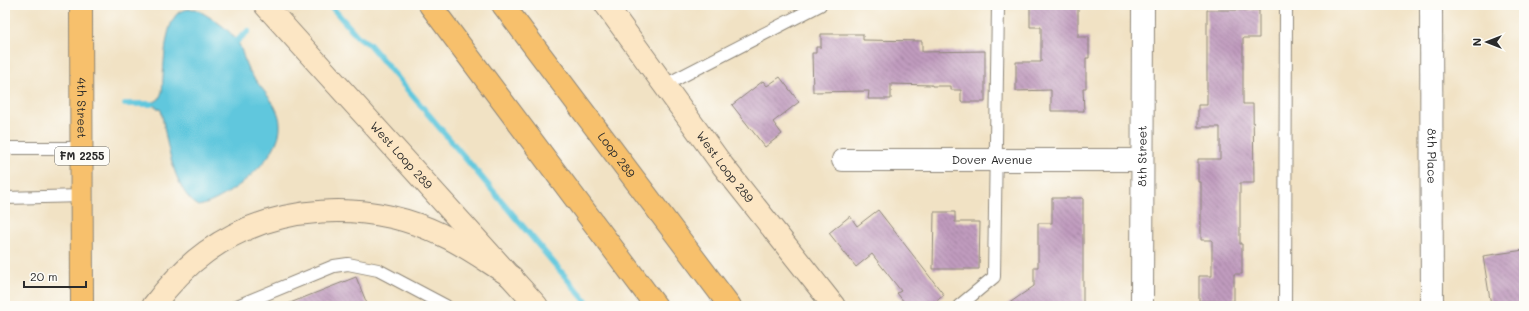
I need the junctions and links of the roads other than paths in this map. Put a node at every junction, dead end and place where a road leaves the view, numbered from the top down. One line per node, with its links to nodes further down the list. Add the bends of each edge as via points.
1 (81, 5): 13 (main road, 4th Street / FM 2255)
2 (265, 5): 20 (main road, West Loop 289)
3 (430, 5): 19 (main road)
4 (503, 5): 28 (main road, Loop 289)
5 (606, 5): 11 (main road, West Loop 289)
6 (820, 5): 11 (lane)
7 (998, 5): 15 (lane)
8 (1142, 5): 16 (street, 8th Street)
9 (1286, 5): 32 (lane)
10 (1431, 5): 33 (street, 8th Place)
11 (665, 85): 29 (main road, West Loop 289, via 723,166)
12 (5, 148): 13 (lane)
13 (82, 148): 17 (main road, 4th Street / FM 2255)
14 (843, 160): 15 (street, Dover Avenue)
15 (996, 160): 16 (street, Dover Avenue); 30 (lane, via 994,277)
16 (1142, 160): 31 (street, 8th Street)
17 (82, 196): 18 (lane); 22 (main road, 4th Street / FM 2255)
18 (5, 198)
19 (626, 266): 26 (main road); 27 (main road)
20 (512, 277): 23 (main road, via 456,242 420,226 370,214 326,211 267,221 228,239 188,267 168,286); 25 (main road, West Loop 289)
21 (440, 305): 24 (lane, via 378,270 348,264 334,266)
22 (82, 306)
23 (153, 306)
24 (237, 306)
25 (537, 306)
26 (653, 306)
27 (656, 306)
28 (730, 306)
29 (834, 306)
30 (959, 306)
31 (1141, 306)
32 (1284, 306)
33 (1432, 306)

